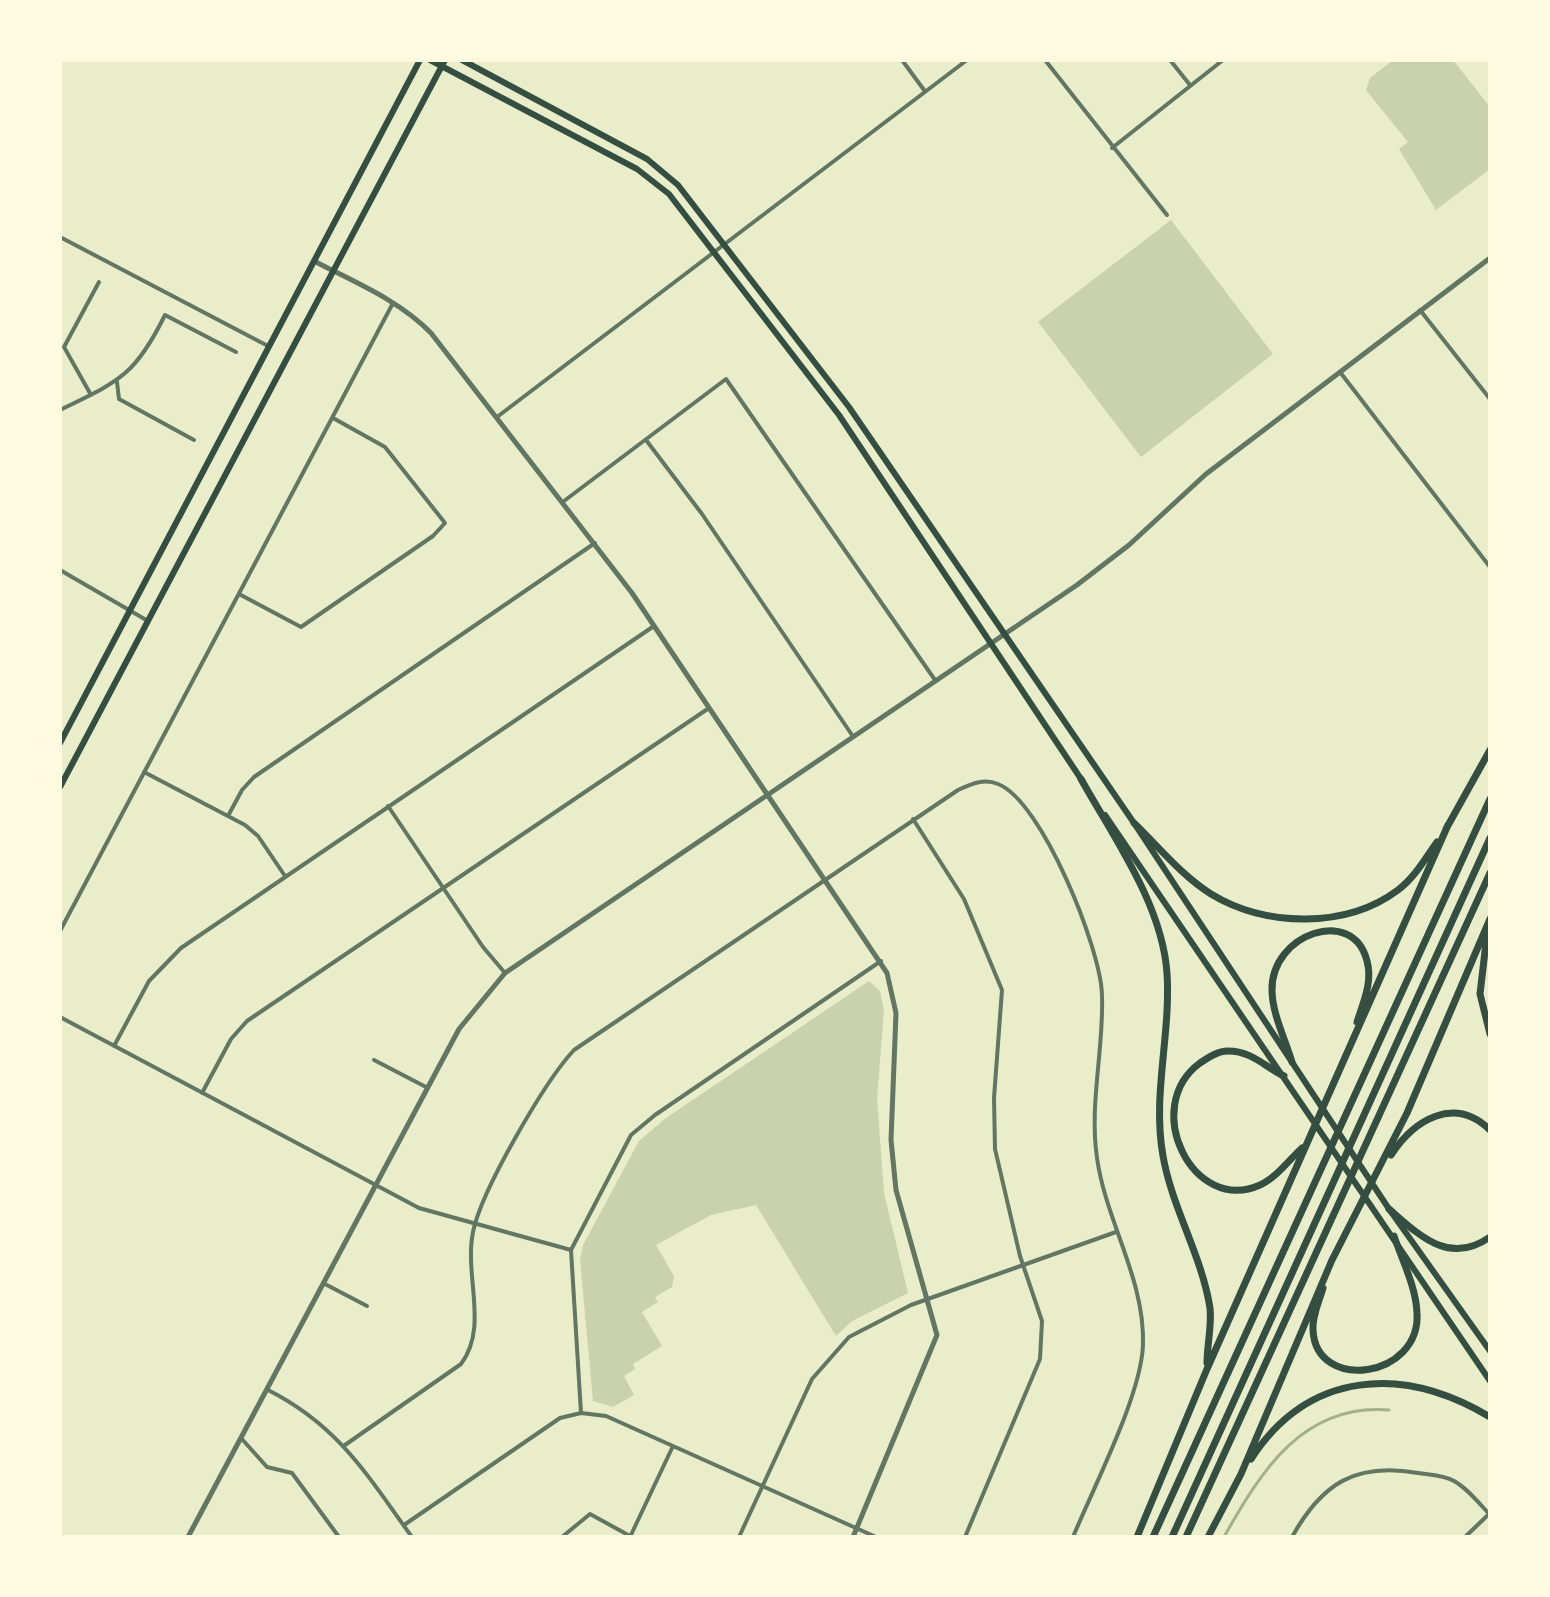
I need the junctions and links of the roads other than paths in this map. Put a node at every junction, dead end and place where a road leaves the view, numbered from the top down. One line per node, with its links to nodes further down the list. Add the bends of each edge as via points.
1 (420, 60): 18 (main road)
2 (430, 60): 9 (main road)
3 (462, 60): 15 (main road, via 647,159 678,185)
4 (902, 60): 11 (street)
5 (967, 60): 11 (street)
6 (1045, 60): 12 (street)
7 (1170, 60): 10 (street)
8 (1223, 60): 10 (street)
9 (443, 63): 16 (main road, via 637,169 669,194); 19 (main road)
10 (1190, 85): 12 (street)
11 (925, 91): 15 (street)
12 (1111, 149): 13 (street)
13 (1167, 215)
14 (60, 237): 23 (street)
15 (724, 244): 16 (street); 42 (main road, via 849,407)
16 (714, 251): 30 (street); 43 (main road, via 839,415)
17 (1490, 258): 22 (street)
18 (314, 261): 19 (street); 23 (main road)
19 (333, 271): 21 (street); 40 (main road)
20 (99, 282): 27 (street, via 64,347)
21 (393, 303): 30 (street, via 431,333); 31 (street)
22 (1420, 309): 25 (street); 28 (street)
23 (268, 346): 39 (main road)
24 (236, 352): 26 (street, via 165,315 146,355)
25 (1340, 371): 36 (street); 42 (street, via 1206,474 1103,566)
26 (117, 382): 27 (street); 32 (street, via 119,399)
27 (91, 395): 29 (street)
28 (1490, 399)
29 (60, 410)
30 (497, 417): 34 (street)
31 (333, 418): 38 (street); 38 (street, via 385,447 445,523 301,627)
32 (194, 440)
33 (646, 440): 34 (street); 44 (street, via 726,379); 46 (street)
34 (564, 501): 35 (street)
35 (595, 543): 41 (street); 55 (street, via 254,777)
36 (1490, 567)
37 (60, 570): 39 (street)
38 (239, 594): 49 (street)
39 (130, 611): 40 (street); 47 (main road)
40 (148, 621): 51 (main road)
41 (654, 626): 45 (street); 54 (street)
42 (1004, 632): 43 (street); 57 (main road)
43 (990, 642): 44 (street); 50 (main road)
44 (935, 680): 46 (street)
45 (709, 708): 52 (street); 63 (street)
46 (852, 735): 52 (street)
47 (60, 743)
48 (1490, 750): 58 (highway)
49 (144, 772): 55 (street); 65 (street)
50 (1081, 779): 74 (main road); 93 (highway, via 1142,890 1167,971 1161,1138 1167,1178 1210,1309)
51 (60, 787)
52 (767, 793): 62 (street); 67 (street)
53 (1490, 799): 117 (highway)
54 (388, 806): 61 (street); 63 (street)
55 (228, 816): 61 (street, via 258,836)
56 (913, 819): 62 (street); 83 (street, via 975,782 996,783 1030,812 1049,845 1092,943 1102,996 1094,1132); 88 (street, via 964,899 1002,990 995,1149)
57 (1134, 823): 58 (highway, via 1186,876 1213,895 1258,913 1306,919 1354,911 1387,897 1416,873); 73 (main road)
58 (1448, 825): 71 (highway)
59 (1490, 838): 118 (highway)
60 (1490, 873): 119 (highway)
61 (285, 876): 70 (street, via 174,954 149,981)
62 (825, 879): 66 (street); 82 (street, via 574,1050 547,1084)
63 (443, 889): 67 (street); 76 (street, via 247,1021 231,1039)
64 (1490, 920): 69 (highway, via 1480,994); 79 (highway)
65 (60, 931)
66 (881, 961): 86 (street, via 642,1124); 90 (street, via 896,1013 891,1140 896,1190)
67 (505, 973): 75 (street, via 470,1012)
68 (60, 1017): 70 (street)
69 (1490, 1034)
70 (114, 1046): 76 (street)
71 (1347, 1054): 73 (highway, via 1369,984 1367,961 1353,940 1316,932 1284,951 1273,977 1273,1003); 78 (highway)
72 (374, 1060): 75 (street)
73 (1292, 1062): 81 (main road)
74 (1284, 1076): 78 (highway, via 1249,1055 1212,1055 1191,1070 1178,1092 1175,1137 1200,1174 1237,1188 1269,1180); 84 (main road)
75 (426, 1087): 80 (street)
76 (202, 1093): 80 (street)
77 (1490, 1130): 79 (highway, via 1462,1114 1424,1119 1406,1133)
78 (1306, 1143): 93 (highway)
79 (1372, 1183): 87 (highway)
80 (375, 1185): 82 (street, via 419,1208); 89 (street)
81 (1389, 1209): 85 (highway, via 1444,1249 1464,1248); 92 (main road)
82 (475, 1225): 86 (street); 99 (street, via 470,1261 474,1340 469,1353 461,1364)
83 (1116, 1232): 88 (street); 115 (street, via 1140,1303 1143,1348 1138,1381)
84 (1394, 1236): 87 (highway, via 1414,1295 1417,1322 1408,1345 1388,1365 1345,1368 1328,1360 1316,1343 1314,1318); 94 (main road)
85 (1490, 1237)
86 (571, 1250): 96 (street)
87 (1332, 1260): 101 (highway)
88 (1023, 1265): 90 (street); 114 (street, via 1042,1321 1042,1350)
89 (323, 1282): 91 (street); 95 (street)
90 (926, 1299): 102 (street, via 864,1326 829,1356 812,1379); 105 (street, via 935,1344)
91 (367, 1306)
92 (1490, 1351)
93 (1207, 1369): 116 (highway)
94 (1490, 1381)
95 (266, 1389): 98 (street); 99 (street)
96 (581, 1413): 100 (street, via 606,1416); 104 (street, via 560,1418)
97 (1490, 1417): 101 (highway, via 1460,1400 1414,1386 1342,1388 1306,1402 1279,1421)
98 (241, 1438): 107 (street); 108 (street, via 267,1467 292,1473)
99 (345, 1445): 104 (street)
100 (673, 1446): 102 (street); 106 (street)
101 (1241, 1474): 120 (highway)
102 (762, 1486): 105 (street); 111 (street)
103 (1490, 1514): 121 (street, via 1448,1478 1374,1470 1329,1489); 122 (street)
104 (404, 1525): 109 (street)
105 (857, 1528): 112 (street); 113 (street)
106 (630, 1536): 110 (street, via 590,1514)
107 (188, 1537)
108 (339, 1537)
109 (412, 1537)
110 (562, 1537)
111 (739, 1537)
112 (853, 1537)
113 (876, 1537)
114 (965, 1537)
115 (1073, 1537)
116 (1137, 1537)
117 (1153, 1537)
118 (1172, 1537)
119 (1186, 1537)
120 (1208, 1537)
121 (1292, 1537)
122 (1465, 1537)

